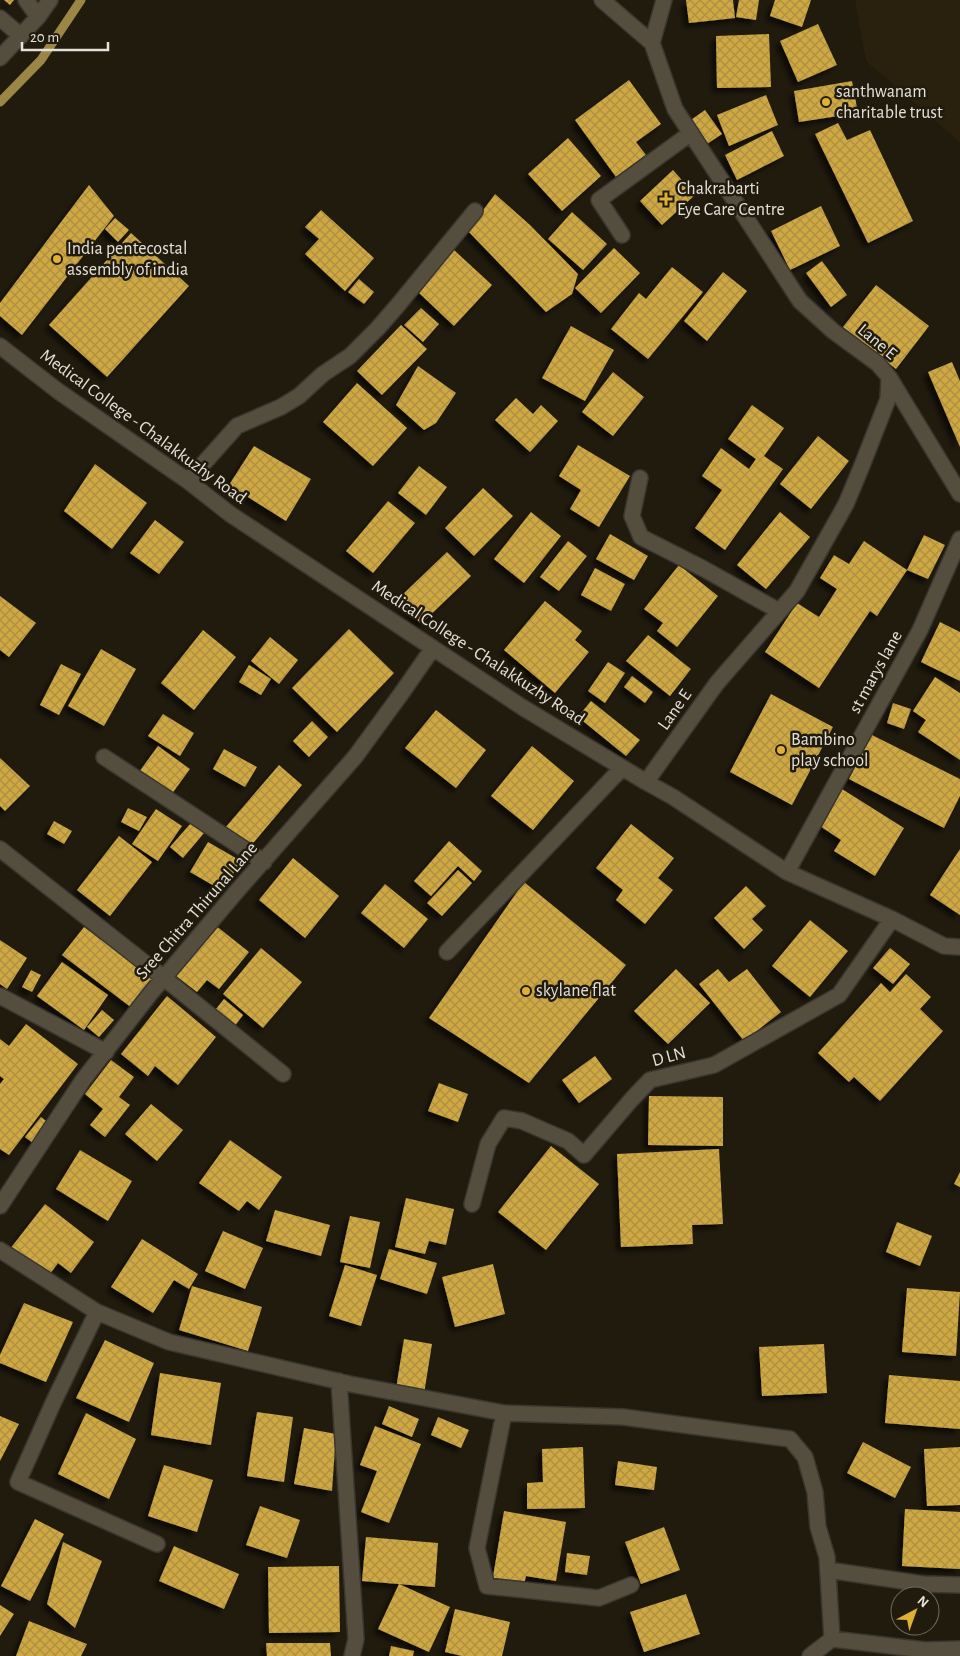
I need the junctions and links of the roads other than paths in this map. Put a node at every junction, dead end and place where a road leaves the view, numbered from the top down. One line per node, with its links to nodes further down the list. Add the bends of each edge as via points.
1 (26, 0): 5 (street)
2 (50, 0): 5 (street)
3 (602, 0): 8 (street, Lane E)
4 (664, 0): 8 (street)
5 (38, 17): 7 (street)
6 (0, 18): 7 (street)
7 (21, 36): 9 (street)
8 (652, 44): 10 (street, Lane E, via 675,108)
9 (0, 58)
10 (691, 133): 12 (street, via 599,200); 14 (street, Lane E, via 800,301 833,331 878,364)
11 (475, 211): 16 (street, via 398,305 350,356 299,396 237,426)
12 (622, 235)
13 (0, 346): 16 (street, Medical College - Chalakkuzhy Road, via 58,391)
14 (889, 377): 17 (street); 19 (street, Lane E, via 888,399 846,504 797,591)
15 (640, 478): 19 (street, via 632,516 641,537)
16 (188, 481): 20 (street, Medical College - Chalakkuzhy Road, via 230,514)
17 (960, 494)
18 (960, 539): 26 (street, st marys lane, via 920,630)
19 (779, 611): 23 (street, Lane E, via 717,683)
20 (433, 648): 22 (street, Medical College - Chalakkuzhy Road); 25 (street, Sree Chitra Thirunal Lane, via 355,757)
21 (104, 757): 25 (street)
22 (622, 768): 23 (street, Medical College - Chalakkuzhy Road); 29 (street)
23 (646, 782): 26 (street, Medical College - Chalakkuzhy Road)
24 (0, 849): 30 (street)
25 (264, 862): 30 (street, Sree Chitra Thirunal Lane)
26 (787, 872): 27 (street, Medical College - Chalakkuzhy Road)
27 (892, 919): 28 (street, Medical College - Chalakkuzhy Road, via 944,946); 34 (street, D LN, via 839,995 714,1065 650,1080 584,1156 568,1141 522,1121 504,1118 488,1144)
28 (960, 948)
29 (446, 952)
30 (164, 978): 32 (street, Sree Chitra Thirunal Lane); 33 (street)
31 (0, 996): 32 (street)
32 (106, 1052): 35 (street, Sree Chitra Thirunal Lane, via 83,1080)
33 (283, 1074)
34 (472, 1204)
35 (0, 1206)
36 (0, 1250): 37 (street)
37 (97, 1312): 38 (street, via 169,1342); 40 (street, via 18,1482)
38 (339, 1381): 39 (street); 46 (street, via 356,1639)
39 (504, 1413): 41 (street, via 623,1417 790,1439 805,1457 815,1492 818,1527); 42 (street, via 477,1548 487,1586 599,1598)
40 (156, 1544)
41 (828, 1570): 43 (street, via 923,1584); 44 (street)
42 (631, 1585)
43 (960, 1585)
44 (832, 1639): 45 (street, via 925,1650); 47 (street)
45 (960, 1649)
46 (352, 1656)
47 (810, 1656)

